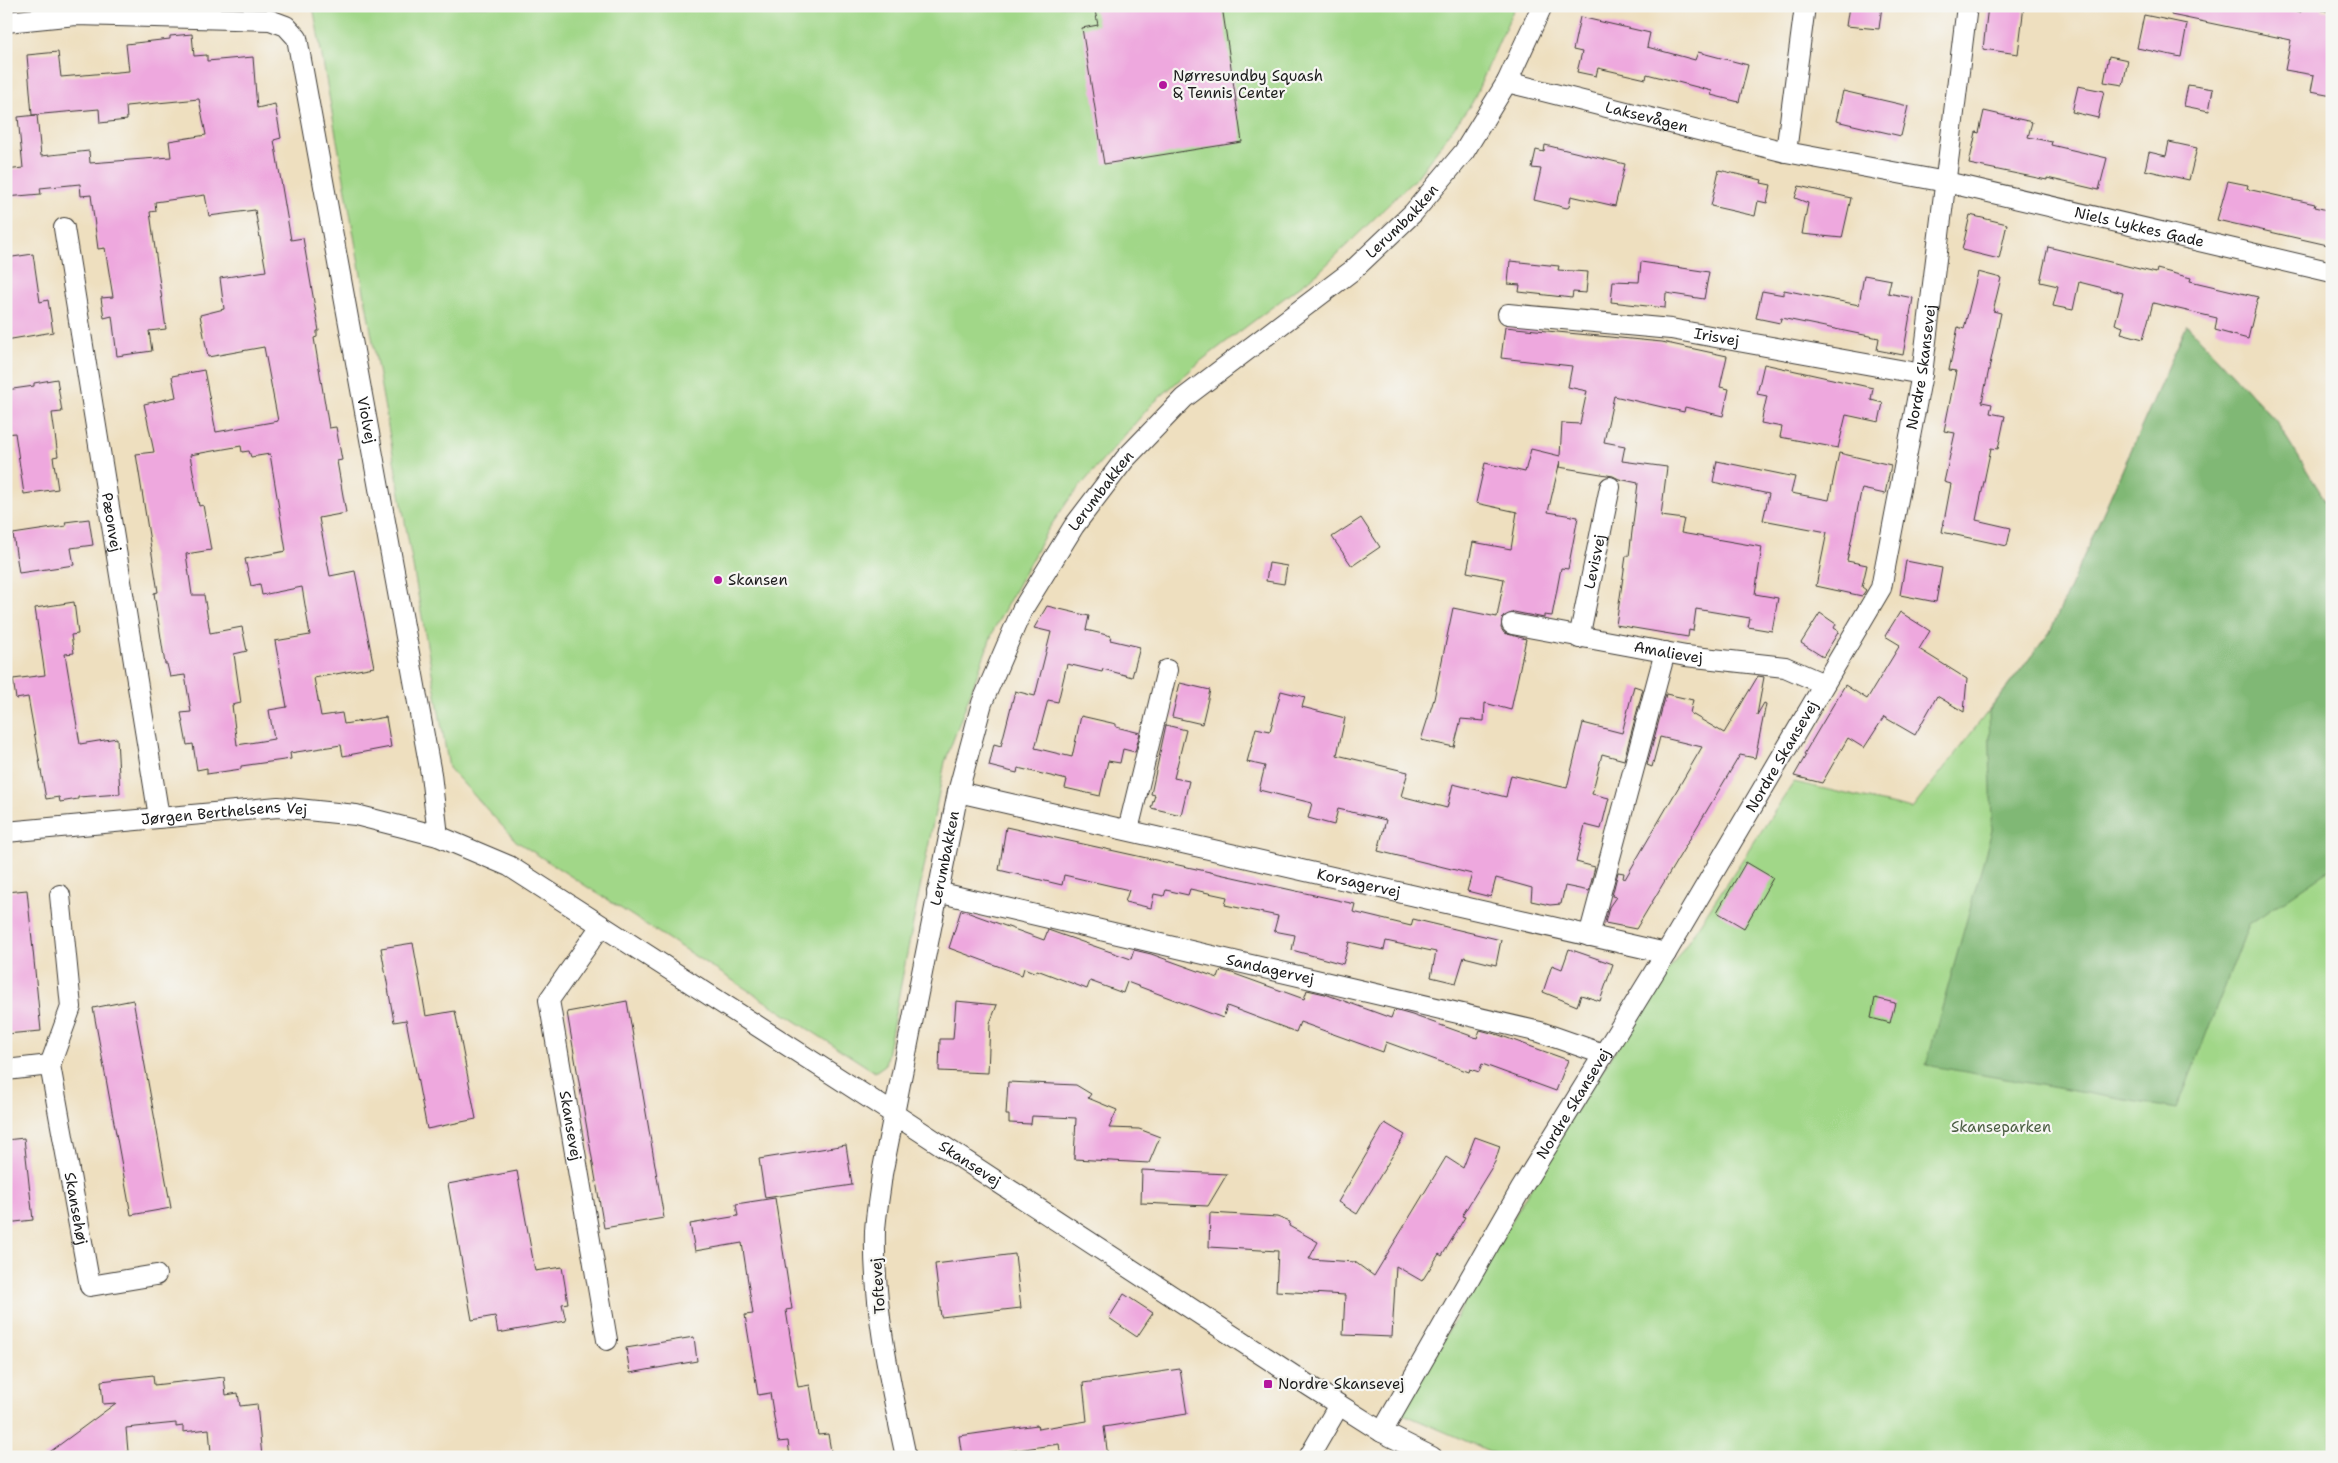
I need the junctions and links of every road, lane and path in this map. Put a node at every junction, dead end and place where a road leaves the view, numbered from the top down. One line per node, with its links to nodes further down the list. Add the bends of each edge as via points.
1 (1542, 6): 5 (street, Lerumbakken)
2 (1805, 6): 6 (street)
3 (1967, 6): 7 (street, Nordre Skansevej)
4 (6, 22): 22 (street, Violvej, via 76,15 270,20 286,26 297,38 431,774)
5 (1507, 82): 6 (street, Laksevågen); 18 (street, Lerumbakken, via 1464,152 1413,213 1353,270 1184,398 1124,459 1074,526 1022,610 982,703)
6 (1786, 152): 7 (street, Laksevågen)
7 (1946, 182): 9 (street, Niels Lykkes Gade); 11 (street, Nordre Skansevej)
8 (64, 228): 19 (street, Pæonvej)
9 (2332, 272)
10 (1508, 314): 11 (street, Irisvej, via 1671,329)
11 (1922, 374): 17 (street, Nordre Skansevej, via 1881,588)
12 (1610, 487): 14 (street, Levisvej)
13 (1512, 624): 14 (street, Amalievej)
14 (1579, 638): 15 (street, Amalievej)
15 (1665, 652): 17 (street, Amalievej, via 1785,667); 26 (street)
16 (1167, 670): 20 (street)
17 (1824, 684): 27 (street, Nordre Skansevej)
18 (958, 792): 20 (street, Korsagervej); 23 (street, Lerumbakken)
19 (159, 817): 21 (street, Jørgen Berthelsens Vej); 22 (street, Jørgen Berthelsens Vej, via 278,807 356,815)
20 (1128, 830): 26 (street, Korsagervej)
21 (6, 832)
22 (438, 836): 25 (street, Skansevej, via 509,866)
23 (937, 892): 28 (street, Sandagervej, via 1540,1032); 31 (street, Lerumbakken)
24 (60, 895): 29 (street, via 71,1007)
25 (601, 926): 31 (street, Skansevej); 33 (street, Skansevej, via 549,1000)
26 (1589, 936): 27 (street, Korsagervej)
27 (1666, 953): 28 (street, Nordre Skansevej)
28 (1603, 1054): 35 (street, Nordre Skansevej, via 1521,1189)
29 (50, 1065): 30 (street); 32 (street, Skansehøj, via 90,1286)
30 (6, 1070)
31 (894, 1114): 34 (street, Skansevej); 37 (street, Toftevej, via 875,1230 876,1260 882,1341)
32 (156, 1275)
33 (608, 1340)
34 (1339, 1405): 35 (street, Skansevej); 38 (street)
35 (1382, 1432): 36 (street, Skansevej)
36 (1423, 1455)
37 (906, 1457)
38 (1309, 1457)

